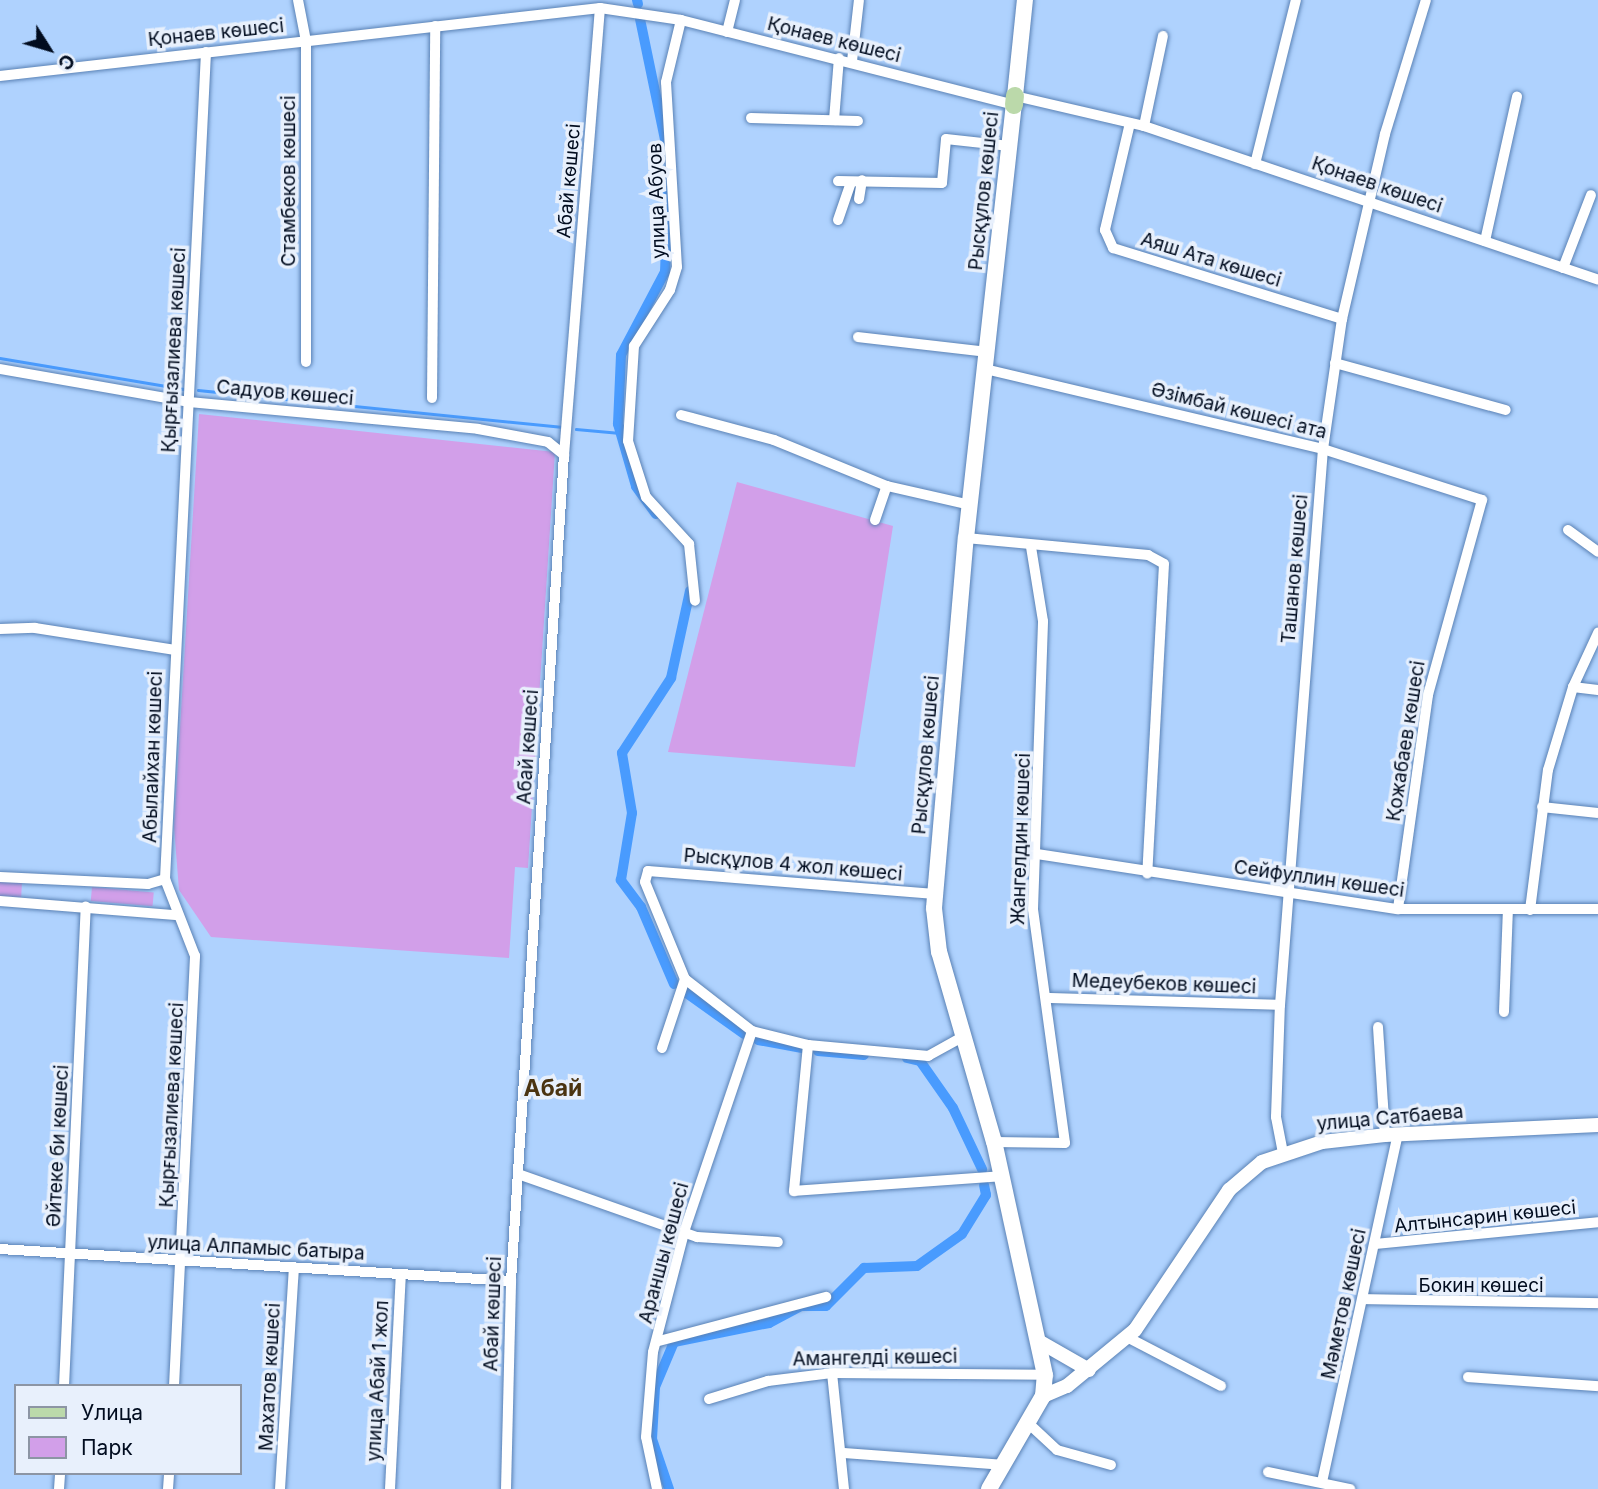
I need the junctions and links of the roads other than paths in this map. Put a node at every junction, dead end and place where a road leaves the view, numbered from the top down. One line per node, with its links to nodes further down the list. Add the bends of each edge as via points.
1 (299, 0): 14 (street, Стамбеков көшесі)
2 (735, 0): 12 (street)
3 (859, 0): 17 (street)
4 (1025, 0): 20 (main road, Рысқұлов көшесі)
5 (1296, 0): 27 (street)
6 (1426, 0): 32 (street, Ташанов көшесі)
7 (625, 5): 8 (street, Қонаев көшесі); 9 (street, Қонаев көшесі)
8 (645, 6): 10 (street, Қонаев көшесі)
9 (600, 8): 11 (street, Қонаев көшесі); 48 (street, Абай көшесі)
10 (681, 20): 12 (street, Қонаев көшесі); 57 (street, улица Абуов, via 666,82 677,267 631,354 628,441 646,497 689,544)
11 (435, 26): 14 (street, Қонаев көшесі); 43 (street)
12 (727, 32): 16 (street, Қонаев көшесі)
13 (1163, 36): 25 (street)
14 (306, 41): 15 (street, Қонаев көшесі); 40 (street, Стамбеков көшесі)
15 (206, 52): 18 (street, Қонаев көшесі); 44 (street, Қырғызалиева көшесі)
16 (839, 58): 17 (street, Қонаев көшесі); 22 (street)
17 (852, 61): 20 (street, Қонаев көшесі)
18 (0, 76)
19 (1517, 97): 34 (street)
20 (1015, 101): 24 (street, Қонаев көшесі); 26 (main road, Рысқұлов көшесі)
21 (751, 118): 22 (street)
22 (834, 120): 23 (street)
23 (858, 121)
24 (1130, 124): 25 (street, Қонаев көшесі); 37 (street, Аяш Ата көшесі, via 1105,230 1113,248)
25 (1144, 127): 27 (street, Қонаев көшесі)
26 (1010, 146): 29 (street, via 946,139 942,183); 39 (main road, Рысқұлов көшесі)
27 (1255, 164): 32 (street, Қонаев көшесі)
28 (838, 181): 29 (street)
29 (857, 182): 31 (street); 33 (street)
30 (1591, 195): 35 (street)
31 (859, 199)
32 (1370, 200): 34 (street, Қонаев көшесі); 37 (street, Ташанов көшесі)
33 (838, 220)
34 (1485, 241): 35 (street, Қонаев көшесі)
35 (1563, 268): 36 (street, Қонаев көшесі)
36 (1598, 280)
37 (1342, 319): 41 (street, Ташанов көшесі)
38 (858, 337): 39 (street, Әзімбай көшесі ата)
39 (986, 361): 47 (street, Әзімбай көшесі ата); 51 (main road, Рысқұлов көшесі)
40 (306, 362)
41 (1335, 363): 45 (street); 47 (street, Ташанов көшесі)
42 (0, 369): 44 (street, Садуов көшесі)
43 (432, 397)
44 (189, 402): 48 (street, Садуов көшесі, via 478,429 548,442); 60 (street, Қырғызалиева көшесі)
45 (1506, 410)
46 (681, 415): 49 (street, via 774,440)
47 (1323, 449): 50 (street, Әзімбай көшесі ата); 70 (street, Ташанов көшесі)
48 (564, 454): 93 (street, Абай көшесі)
49 (887, 486): 51 (street); 52 (street)
50 (1482, 500): 75 (street, Қожабаев көшесі, via 1428,695)
51 (970, 505): 54 (main road, Рысқұлов көшесі)
52 (875, 520)
53 (1568, 530): 56 (street)
54 (966, 538): 55 (street); 71 (main road, Рысқұлов көшесі)
55 (1031, 547): 65 (street, Жангелдин көшесі, via 1044,621); 66 (street, via 1148,555 1164,564)
56 (1598, 551)
57 (695, 601)
58 (0, 629): 60 (street, Абылайхан көшесі, via 35,628)
59 (1598, 633): 61 (street)
60 (175, 650): 68 (street, Абылайхан көшесі)
61 (1573, 687): 62 (street); 63 (street)
62 (1598, 690)
63 (1542, 807): 64 (street); 78 (street)
64 (1598, 813)
65 (1037, 854): 66 (street, Сейфуллин көшесі); 81 (street, Жангелдин көшесі, via 1033,909)
66 (1147, 874): 70 (street, Сейфуллин көшесі)
67 (0, 877): 68 (street, via 148,884)
68 (165, 879): 69 (street, Абылайхан көшесі)
69 (166, 892): 74 (street); 79 (street, Абылайхан көшесі)
70 (1287, 893): 75 (street, Сейфуллин көшесі); 82 (street, Ташанов көшесі)
71 (935, 894): 80 (street, Рысқұлов 4 жол көшесі, via 648,871 648,893); 86 (main road, Рысқұлов көшесі, via 936,938)
72 (0, 901): 73 (street)
73 (86, 907): 74 (street); 100 (street, Әйтеке би көшесі)
74 (152, 909): 79 (street)
75 (1398, 909): 77 (street, Сейфуллин көшесі)
76 (1598, 909): 78 (street, Сейфуллин көшесі)
77 (1508, 910): 78 (street, Сейфуллин көшесі); 83 (street)
78 (1530, 910)
79 (175, 915): 101 (street, Қырғызалиева көшесі, via 188,931 195,956)
80 (685, 979): 85 (street); 88 (street)
81 (1047, 998): 82 (street, Медеубеков көшесі); 91 (street, Жангелдин көшесі, via 1065,1143)
82 (1280, 1005): 92 (street, Ташанов көшесі, via 1276,1117)
83 (1504, 1012)
84 (1378, 1027): 90 (street, Мәметов көшесі)
85 (752, 1031): 87 (street); 96 (street, Араншы көшесі)
86 (962, 1037): 87 (street, via 928,1056); 91 (main road, Рысқұлов көшесі)
87 (808, 1045): 94 (street, via 794,1191)
88 (662, 1048)
89 (1598, 1125): 90 (street, улица Сатбаева)
90 (1391, 1134): 92 (street, улица Сатбаева); 98 (street, Мәметов көшесі)
91 (994, 1142): 94 (main road, Рысқұлов көшесі)
92 (1283, 1153): 110 (street, улица Сатбаева, via 1249,1170 1229,1190 1164,1294)
93 (518, 1174): 96 (street); 106 (street, Абай көшесі)
94 (1002, 1177): 112 (main road, Рысқұлов көшесі)
95 (1598, 1222): 98 (street, Алтынсарин көшесі)
96 (685, 1229): 97 (street, via 711,1241); 111 (street, Араншы көшесі)
97 (778, 1242)
98 (1375, 1244): 108 (street, Мәметов көшесі)
99 (0, 1249): 100 (street, улица Алпамыс батыра)
100 (70, 1254): 101 (street, улица Алпамыс батыра); 117 (street, Әйтеке би көшесі)
101 (181, 1263): 103 (street, улица Алпамыс батыра); 118 (street, Қырғызалиева көшесі)
102 (478, 1266): 105 (street)
103 (294, 1267): 104 (street, улица Алпамыс батыра); 130 (street, Махатов көшесі)
104 (401, 1274): 105 (street, улица Алпамыс батыра); 131 (street, улица Абай 1 жол)
105 (477, 1279): 106 (street, улица Алпамыс батыра)
106 (510, 1281): 132 (street, Абай көшесі)
107 (826, 1297): 111 (street)
108 (1363, 1299): 109 (street, Бокин көшесі); 128 (street, Мәметов көшесі)
109 (1598, 1303)
110 (1127, 1337): 113 (street, улица Сатбаева); 119 (street)
111 (659, 1341): 133 (street, Араншы көшесі, via 646,1437)
112 (1042, 1343): 113 (street); 115 (main road, Рысқұлов көшесі)
113 (1089, 1370): 121 (street, улица Сатбаева)
114 (832, 1373): 115 (street, Амангелді көшесі); 122 (street, Амангелді көшесі, via 768,1381); 124 (street)
115 (1045, 1375): 121 (main road, Рысқұлов көшесі)
116 (1468, 1377): 120 (street)
117 (64, 1384)
118 (174, 1384)
119 (1222, 1386)
120 (1598, 1386)
121 (1043, 1396): 123 (main road, Рысқұлов көшесі)
122 (709, 1399)
123 (1027, 1422): 125 (main road, Рысқұлов көшесі); 126 (street, via 1057,1450)
124 (844, 1453): 125 (street); 134 (street)
125 (1002, 1465): 135 (main road, Рысқұлов көшесі)
126 (1111, 1465)
127 (1268, 1472): 129 (street)
128 (1322, 1482): 129 (street); 136 (street)
129 (1298, 1484)
130 (280, 1489)
131 (390, 1489)
132 (506, 1489)
133 (657, 1489)
134 (844, 1489)
135 (989, 1489)
136 (1350, 1489)

